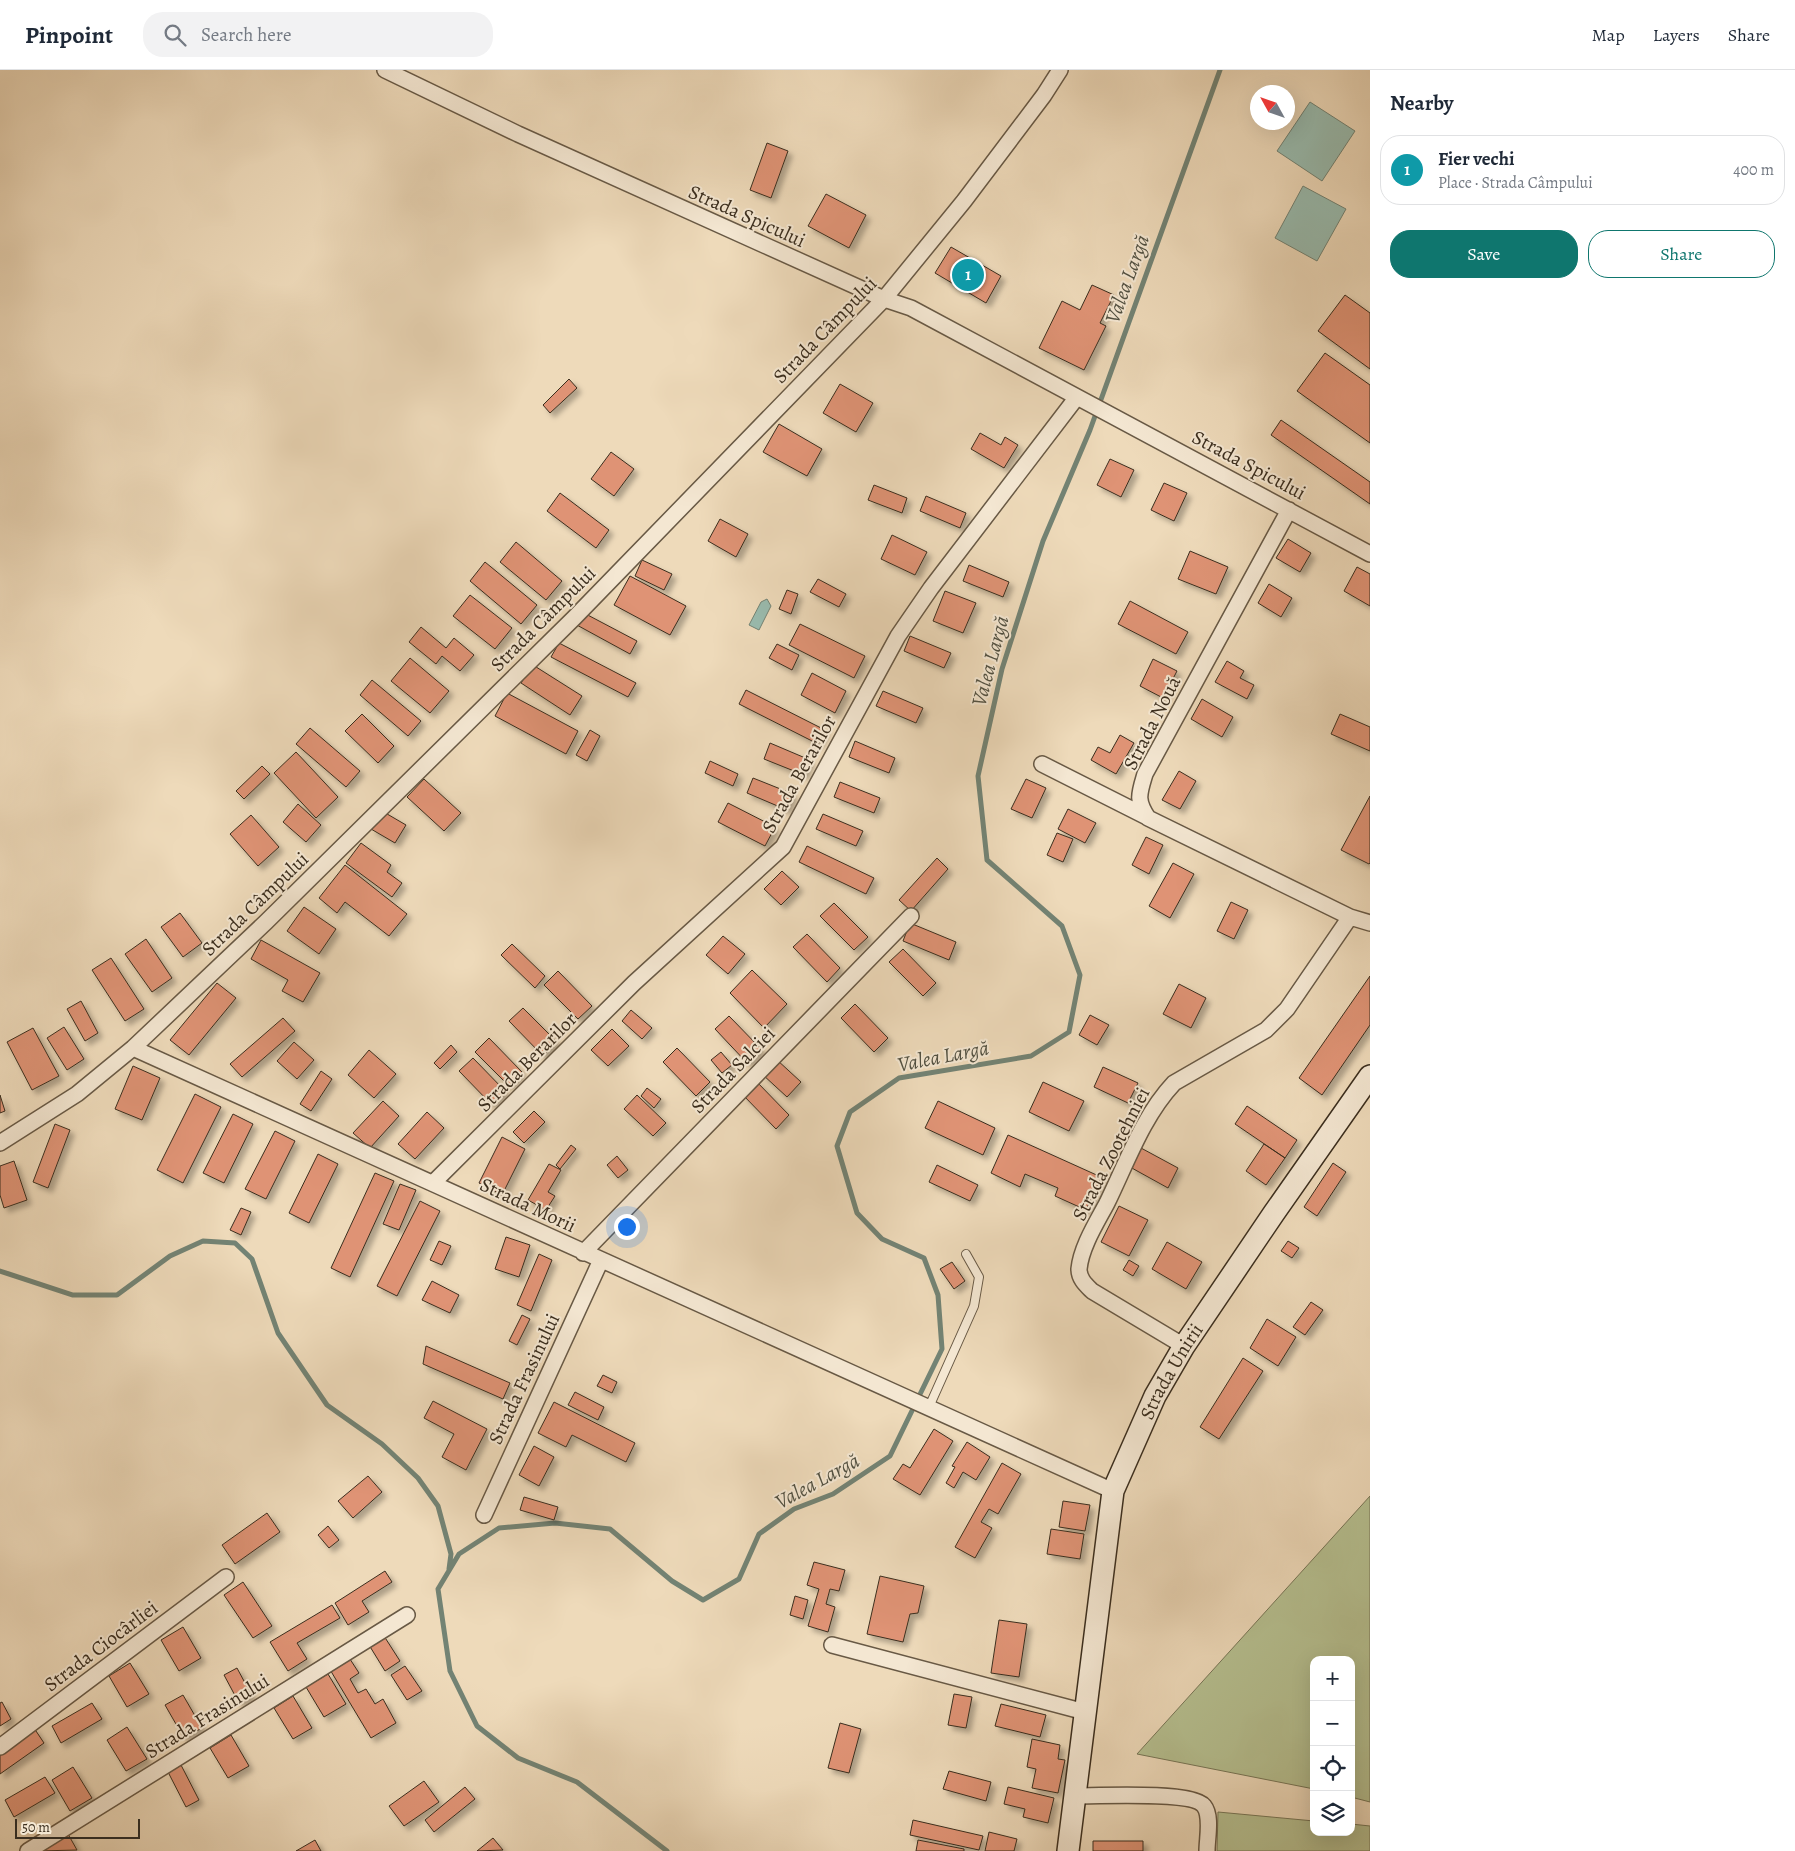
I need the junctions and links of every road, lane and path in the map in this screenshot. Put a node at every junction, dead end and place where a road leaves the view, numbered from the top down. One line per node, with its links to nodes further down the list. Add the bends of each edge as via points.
1 (385, 70): 3 (street, Strada Spicului, via 518,134)
2 (1060, 70): 3 (street, Strada Câmpului, via 964,201)
3 (884, 299): 4 (street, Strada Spicului, via 911,308); 12 (street, Strada Câmpului, via 567,624 259,929)
4 (1084, 400): 5 (street, Strada Spicului); 15 (street, Strada Berarilor, via 931,588 898,636 783,847 634,984)
5 (1289, 510): 6 (street, Strada Spicului); 8 (street, Strada Nouă, via 1145,774 1139,804)
6 (1370, 554)
7 (1042, 764): 8 (street)
8 (1148, 818): 10 (street)
9 (911, 916): 16 (street, Strada Salciei)
10 (1350, 917): 11 (street); 19 (street, Strada Zootehniei, via 1286,1009 1266,1030 1164,1092 1087,1244 1079,1270 1081,1280 1092,1291)
11 (1370, 923)
12 (133, 1048): 14 (street, Strada Câmpului, via 77,1094); 15 (street, Strada Morii)
13 (1370, 1076): 19 (main road, Strada Unirii)
14 (0, 1144)
15 (433, 1183): 16 (street, Strada Morii)
16 (583, 1252): 18 (street, Strada Morii)
17 (966, 1254): 20 (lane, via 979,1277 974,1306)
18 (601, 1260): 20 (street, Strada Morii); 22 (street, Strada Frasinului)
19 (1184, 1346): 21 (main road, Strada Unirii, via 1155,1396)
20 (926, 1405): 21 (street, Strada Morii)
21 (1113, 1491): 26 (main road, Strada Unirii)
22 (484, 1515)
23 (226, 1577): 27 (street, Strada Ciocârliei)
24 (407, 1615): 29 (street, Strada Frasinului)
25 (832, 1646): 26 (street)
26 (1085, 1712): 28 (main road, Strada Unirii)
27 (0, 1747)
28 (1075, 1796): 30 (main road, Strada Unirii); 31 (street, via 1172,1796 1199,1801 1205,1806 1208,1818)
29 (28, 1851)
30 (1068, 1851)
31 (1207, 1851)

